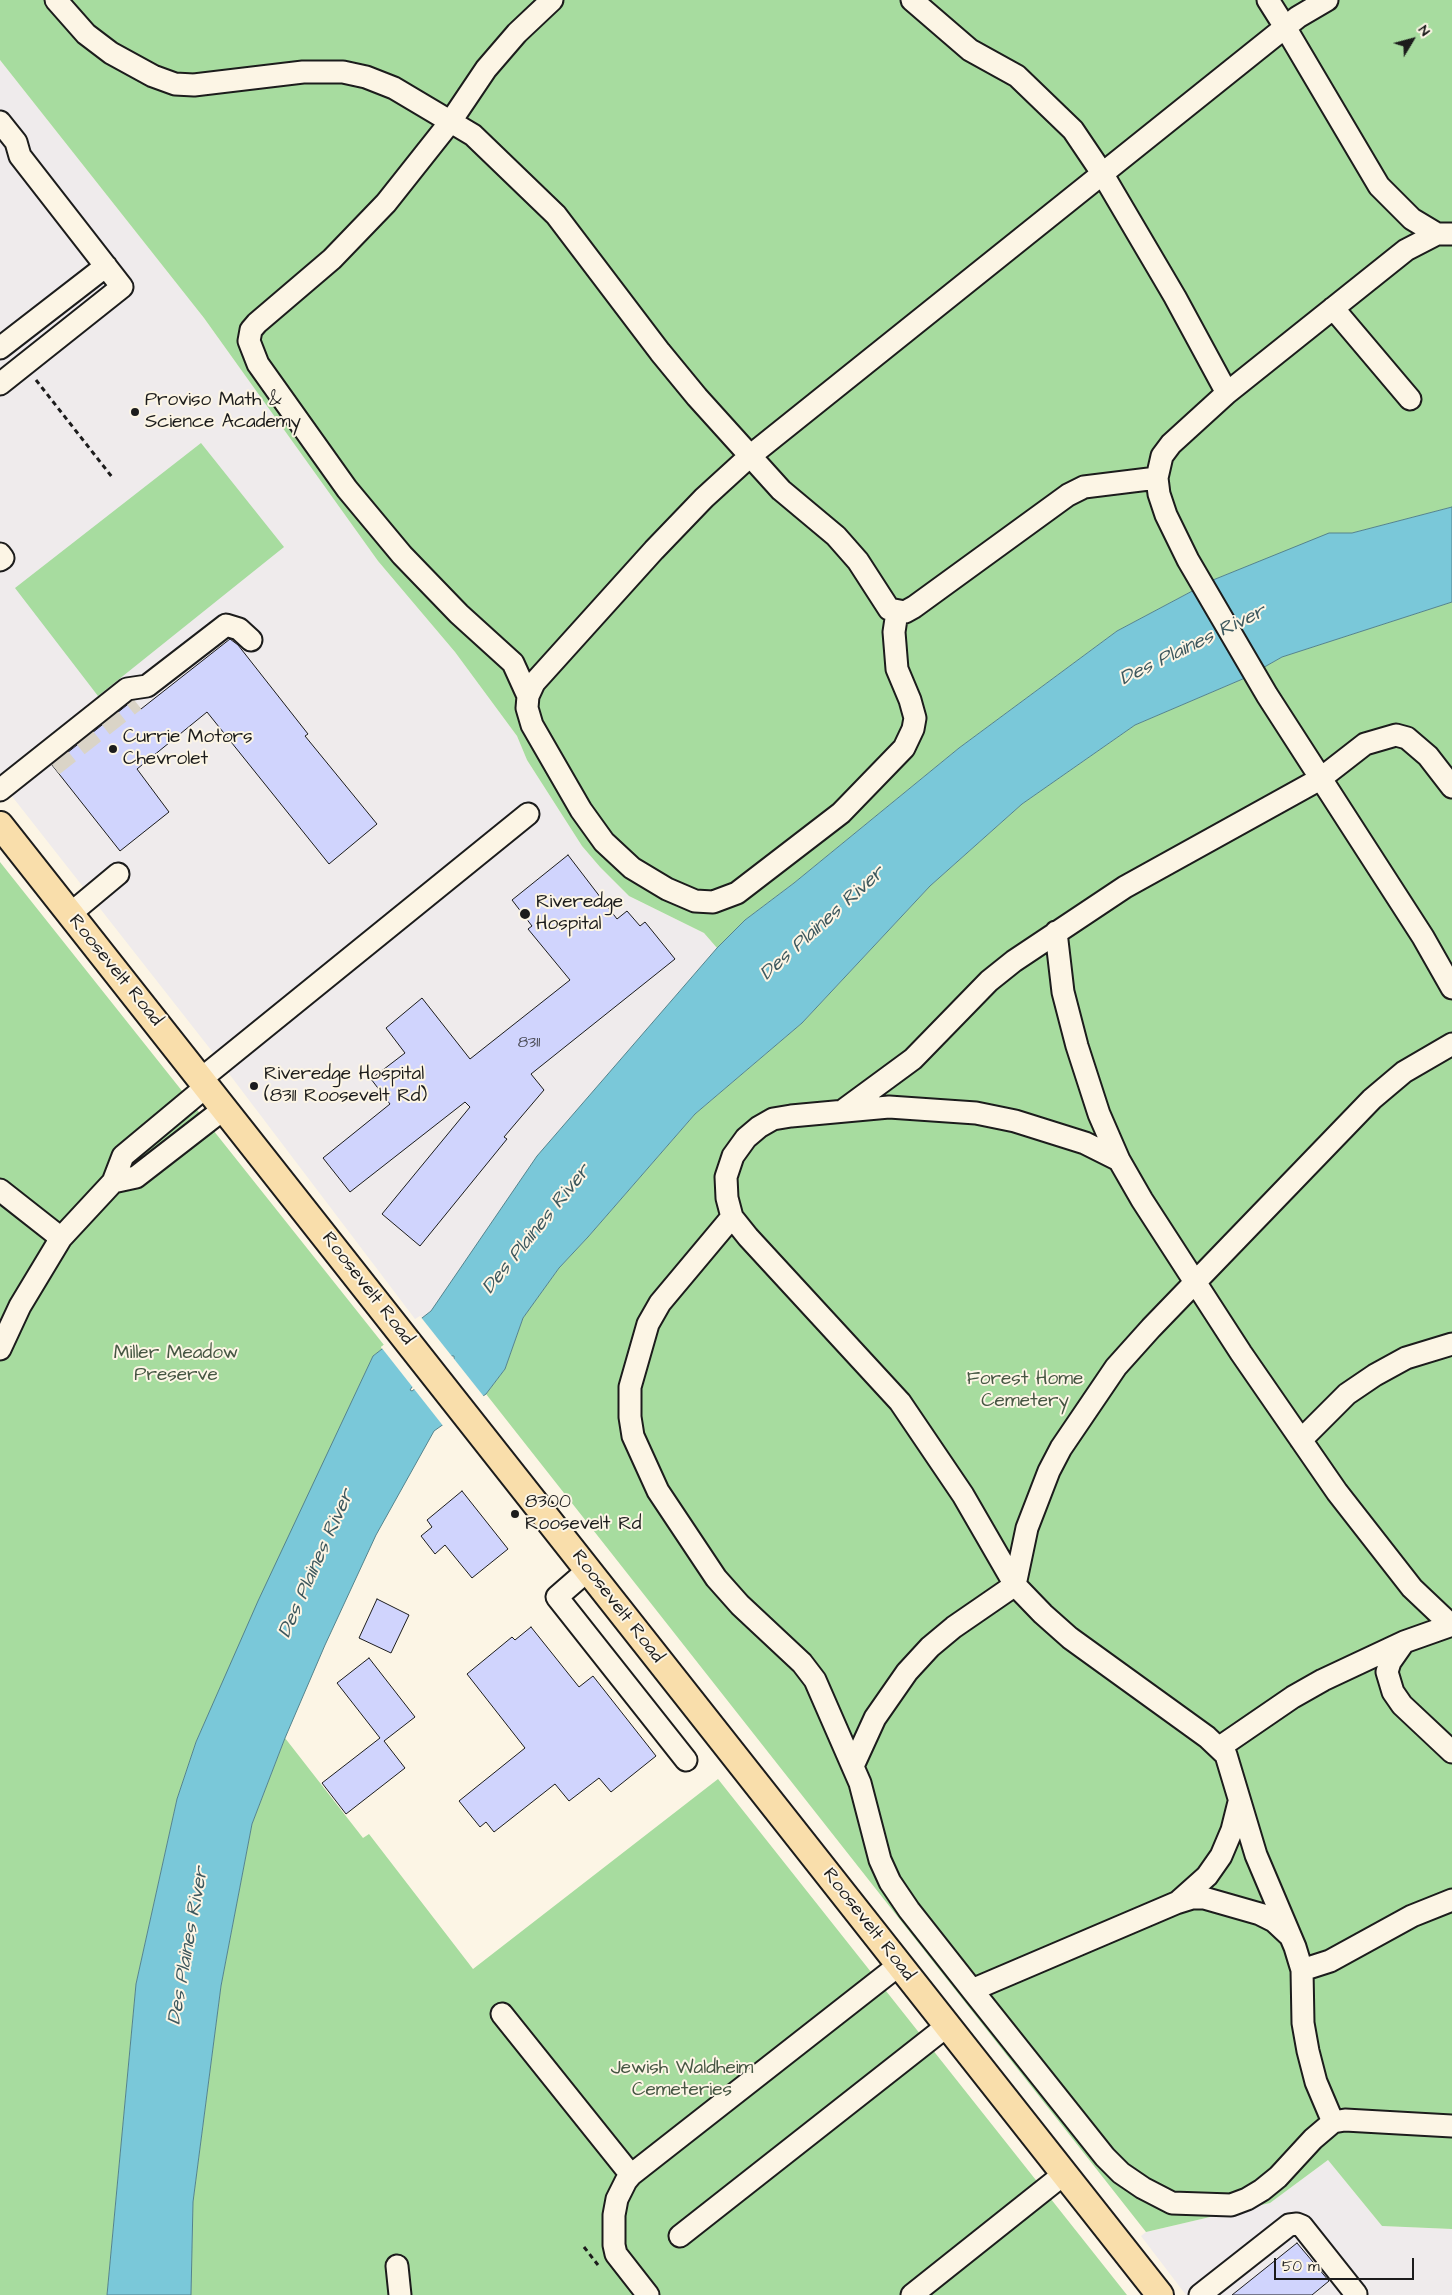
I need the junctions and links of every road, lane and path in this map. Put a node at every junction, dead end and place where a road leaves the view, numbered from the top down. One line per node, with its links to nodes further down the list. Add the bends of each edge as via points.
1 (56, 0): 7 (lane, via 86,34 110,53 175,84 194,85 303,72 343,72 394,88)
2 (552, 0): 7 (lane, via 486,69)
3 (912, 0): 11 (lane, via 970,50 1017,76 1044,100 1073,130)
4 (1268, 0): 6 (lane)
5 (1327, 0): 6 (lane)
6 (1286, 27): 11 (lane); 12 (lane, via 1378,186 1412,219)
7 (451, 121): 20 (lane, via 473,135 556,215 660,352); 25 (lane, via 386,203 332,260 257,323 251,330 249,341 258,364 347,489 402,555 459,614 513,663)
8 (0, 122): 10 (lane, via 16,142)
9 (0, 145): 10 (lane)
10 (20, 156): 13 (lane)
11 (1102, 173): 18 (lane); 20 (lane)
12 (1445, 234): 14 (lane, via 1406,250)
13 (106, 266): 15 (lane); 16 (lane, via 122,287)
14 (1333, 308): 18 (lane); 19 (lane)
15 (0, 348)
16 (24, 365): 17 (lane); 21 (path)
17 (0, 384)
18 (1227, 393): 22 (lane, via 1171,444 1162,456)
19 (1410, 399)
20 (750, 456): 23 (lane, via 781,490 836,536 858,562 884,603); 25 (lane, via 654,550 534,683)
21 (112, 477)
22 (1158, 478): 23 (lane, via 1084,487 1068,495 914,607); 26 (lane, via 1166,515 1188,560)
23 (897, 612): 25 (lane, via 894,632 897,669 915,718 914,729 904,748 841,812 737,893 714,902 696,901 667,889 632,868 604,842 581,810 532,725 527,708)
24 (251, 640): 28 (lane, via 239,629 226,624 141,694 127,689)
25 (528, 696)
26 (1320, 779): 27 (lane, via 1365,744 1396,735 1418,746); 33 (lane, via 1133,882); 34 (lane, via 1423,937)
27 (1452, 787)
28 (0, 790)
29 (528, 814): 36 (lane)
30 (0, 825): 32 (main road, Roosevelt Road)
31 (118, 874): 32 (lane)
32 (70, 914): 36 (main road, Roosevelt Road)
33 (1056, 932): 38 (lane, via 989,980 913,1059); 39 (lane, via 1063,992 1077,1046 1099,1114)
34 (1452, 988)
35 (1452, 1044): 44 (lane, via 1385,1087)
36 (204, 1082): 37 (main road, Roosevelt Road); 40 (lane, via 123,1156)
37 (225, 1108): 40 (lane, via 136,1177); 48 (main road, Roosevelt Road)
38 (842, 1111): 39 (lane, via 889,1107 976,1114 1015,1121 1059,1135); 42 (lane, via 773,1119 746,1138 733,1156 726,1177)
39 (1119, 1160): 44 (lane)
40 (113, 1182): 43 (lane)
41 (0, 1190): 43 (lane)
42 (732, 1217): 49 (lane, via 900,1402 963,1495); 55 (lane, via 660,1303 648,1324 630,1387 633,1436 658,1491 716,1578 802,1663 815,1680)
43 (62, 1238): 46 (lane, via 20,1306)
44 (1195, 1284): 47 (lane); 49 (lane, via 1116,1367 1061,1448 1048,1471 1027,1528)
45 (1452, 1344): 47 (lane, via 1406,1358 1375,1375 1347,1394)
46 (0, 1349)
47 (1300, 1440): 50 (lane, via 1412,1588)
48 (588, 1570): 54 (lane, via 557,1597); 60 (main road, Roosevelt Road)
49 (1016, 1585): 52 (lane, via 1070,1638); 55 (lane, via 930,1647 907,1672 874,1718)
50 (1451, 1625): 51 (lane)
51 (1404, 1642): 52 (lane, via 1293,1697); 53 (lane, via 1387,1672 1392,1692)
52 (1220, 1747): 56 (lane, via 1231,1767)
53 (1452, 1752)
54 (686, 1760)
55 (853, 1766): 62 (lane, via 880,1860 890,1882)
56 (1239, 1800): 58 (lane, via 1232,1830 1221,1856 1207,1876); 59 (lane, via 1256,1855)
57 (1452, 1900): 61 (lane, via 1412,1916 1330,1961)
58 (1176, 1902): 59 (lane, via 1204,1898 1260,1914); 62 (lane)
59 (1291, 1936): 61 (lane)
60 (899, 1965): 64 (main road, Roosevelt Road); 68 (lane)
61 (1302, 1970): 65 (lane, via 1303,2023 1308,2051 1316,2082)
62 (972, 1990): 65 (lane, via 1104,2157 1143,2188 1172,2203 1231,2205 1246,2199 1278,2176)
63 (502, 2014): 68 (lane)
64 (947, 2026): 67 (main road, Roosevelt Road); 69 (lane)
65 (1333, 2122): 66 (lane)
66 (1452, 2126)
67 (1064, 2174): 74 (lane); 75 (main road, Roosevelt Road)
68 (631, 2175): 73 (lane, via 618,2199 614,2215 614,2245 616,2254)
69 (680, 2236)
70 (398, 2266): 72 (lane)
71 (1356, 2294): 76 (lane, via 1302,2226 1297,2224 1289,2225)
72 (400, 2295)
73 (648, 2295)
74 (912, 2295)
75 (1160, 2295)
76 (1200, 2295)

